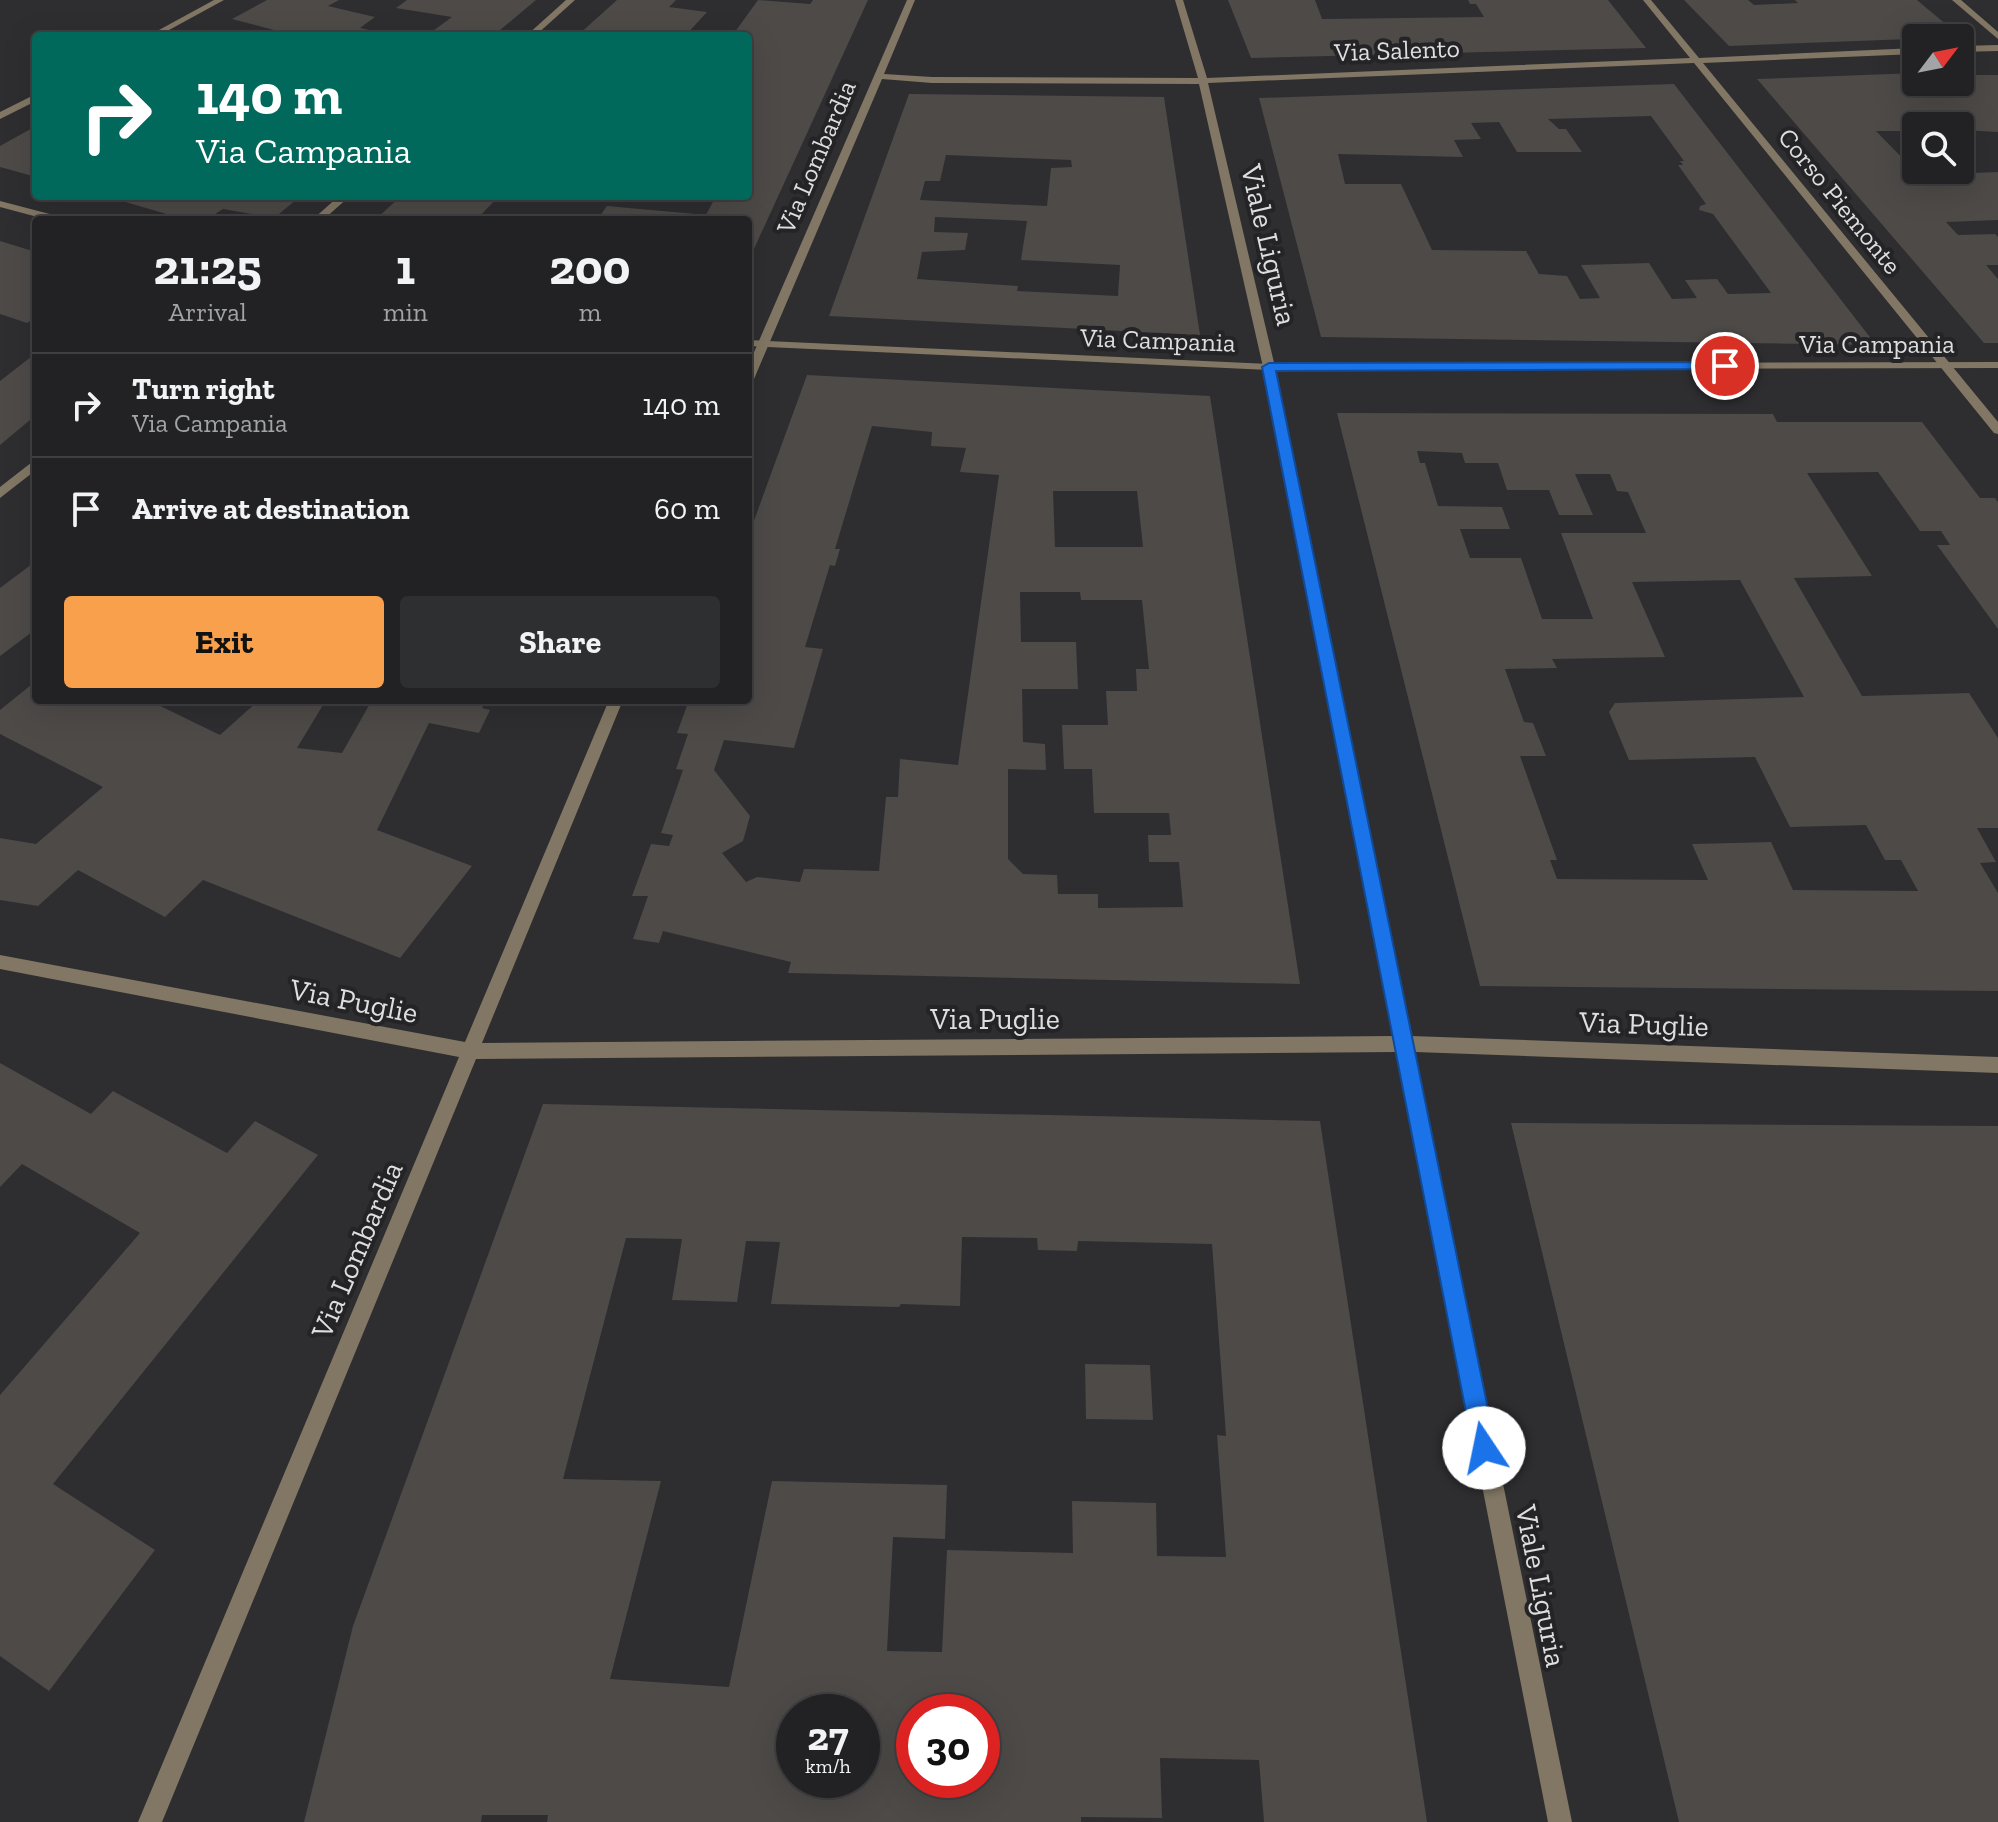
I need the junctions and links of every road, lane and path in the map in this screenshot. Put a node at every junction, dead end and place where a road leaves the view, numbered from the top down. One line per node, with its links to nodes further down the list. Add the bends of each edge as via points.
1 (220, 0): 7 (street)
2 (571, 0): 8 (street)
3 (911, 0): 14 (street, Via Lombardia)
4 (1179, 0): 15 (street, Viale Liguria)
5 (1647, 0): 13 (street, Corso Piemonte)
6 (1956, 0): 9 (street)
7 (160, 32)
8 (535, 32)
9 (1998, 36)
10 (1998, 48): 11 (street)
11 (1974, 49)
12 (1902, 52): 13 (street, Via Salento)
13 (1698, 59): 15 (street, Via Salento); 25 (street, Corso Piemonte)
14 (879, 76): 15 (street, Via Salento); 23 (street, Via Lombardia)
15 (1203, 81): 26 (street, Viale Liguria)
16 (32, 99): 17 (street)
17 (0, 116)
18 (340, 200): 21 (street)
19 (0, 204): 20 (street)
20 (46, 216)
21 (322, 216)
22 (752, 344): 23 (street, Via Campania)
23 (761, 345): 26 (street, Via Campania); 27 (street, Via Lombardia)
24 (1998, 365): 25 (street, Via Campania)
25 (1945, 366): 26 (street, Via Campania); 28 (street, Corso Piemonte)
26 (1269, 367): 33 (street, Viale Liguria)
27 (752, 369)
28 (1998, 430)
29 (32, 466): 30 (street)
30 (0, 494)
31 (614, 704): 34 (street, Via Lombardia)
32 (0, 962): 34 (street, Via Puglie)
33 (1403, 1044): 34 (street, Via Puglie); 35 (street, Via Puglie); 37 (street, Viale Liguria)
34 (470, 1051): 36 (street, Via Lombardia)
35 (1998, 1065)
36 (150, 1822)
37 (1560, 1822)

